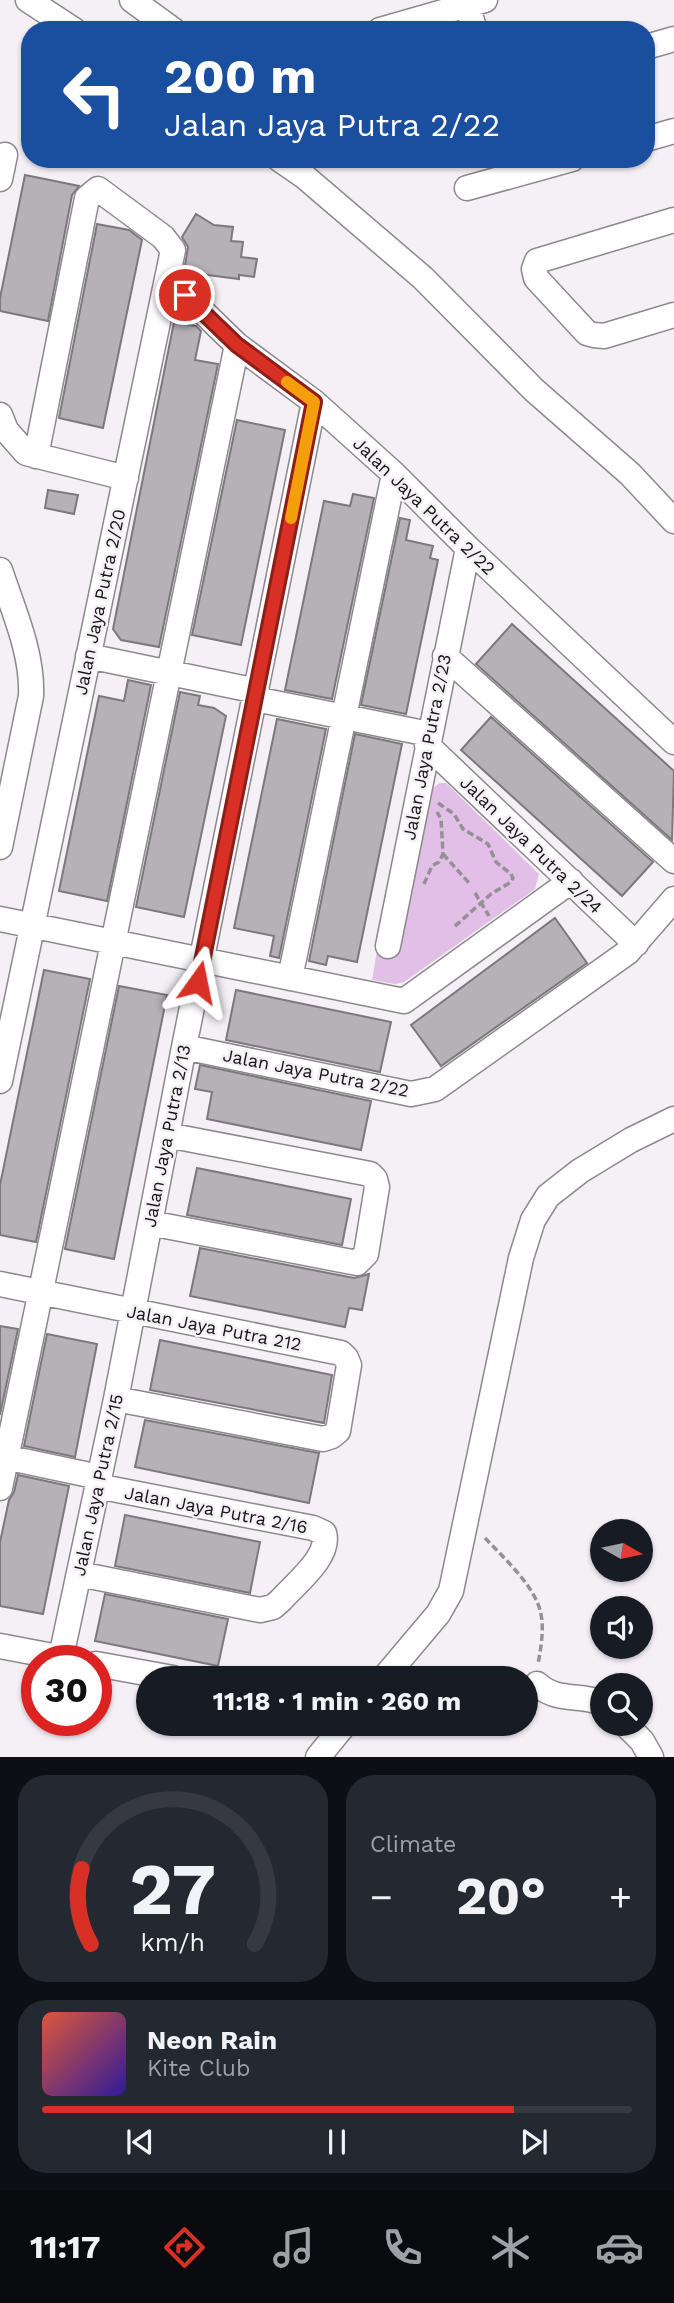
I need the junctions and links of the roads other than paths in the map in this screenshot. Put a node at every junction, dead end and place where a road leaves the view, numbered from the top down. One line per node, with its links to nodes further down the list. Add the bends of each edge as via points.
1 (29, 0): 4 (street)
2 (141, 2): 5 (street)
3 (466, 3): 6 (street); 7 (street)
4 (60, 21)
5 (163, 21)
6 (409, 21)
7 (472, 21)
8 (674, 39): 9 (street)
9 (655, 44)
10 (674, 131): 11 (street)
11 (655, 136)
12 (292, 168): 24 (street, via 423,278)
13 (512, 168): 14 (street)
14 (467, 188)
15 (674, 220): 17 (street, via 537,261 534,269 536,278 587,333 604,336)
16 (167, 278): 18 (street, Jalan Jaya Putra 2/22); 21 (street, Jalan Jaya Putra 2/20, via 173,250 163,237 98,189 88,198); 23 (street, Jalan Jaya Putra 2/20)
17 (674, 315)
18 (237, 345): 19 (street, Jalan Jaya Putra 2/22); 29 (street)
19 (314, 402): 22 (street, Jalan Jaya Putra 2/22); 30 (street, Jalan Jaya Putra 2/13)
20 (0, 415): 21 (street, via 17,445)
21 (36, 456): 23 (street)
22 (394, 474): 25 (street, Jalan Jaya Putra 2/22); 31 (street)
23 (126, 478): 27 (street, Jalan Jaya Putra 2/20)
24 (674, 521)
25 (468, 548): 28 (street, Jalan Jaya Putra 2/23); 33 (street, Jalan Jaya Putra 2/22)
26 (0, 569): 34 (street, via 32,677)
27 (88, 656): 29 (street); 39 (street, Jalan Jaya Putra 2/20)
28 (445, 656): 32 (street, Jalan Jaya Putra 2/23); 35 (street)
29 (169, 674): 30 (street); 40 (street)
30 (256, 695): 31 (street); 43 (street, Jalan Jaya Putra 2/13)
31 (344, 717): 32 (street); 44 (street)
32 (428, 740): 36 (street, Jalan Jaya Putra 2/24); 42 (street, Jalan Jaya Putra 2/23)
33 (674, 742)
34 (0, 847)
35 (674, 861)
36 (571, 881): 41 (street, Jalan Jaya Putra 2/24); 44 (street, via 404,1001)
37 (674, 899): 41 (street, Jalan Jaya Putra 2/22)
38 (0, 919): 39 (street)
39 (33, 926): 40 (street); 46 (street, Jalan Jaya Putra 2/20)
40 (113, 942): 43 (street); 51 (street)
41 (636, 944): 45 (street, Jalan Jaya Putra 2/22, via 435,1089 411,1094)
42 (388, 946)
43 (202, 960): 44 (street); 45 (street, Jalan Jaya Putra 2/13)
44 (290, 978)
45 (184, 1047): 48 (street, Jalan Jaya Putra 2/13)
46 (0, 1081)
47 (674, 1119): 61 (street, via 580,1171 548,1196 533,1220 521,1258 451,1591 438,1614)
48 (167, 1135): 49 (street, Jalan Jaya Putra 2/13); 49 (street, via 370,1174 377,1187 366,1255 357,1263)
49 (150, 1223): 52 (street, Jalan Jaya Putra 2/13)
50 (0, 1284): 51 (street, Jalan Jaya Putra 212)
51 (41, 1293): 52 (street, Jalan Jaya Putra 212); 54 (street)
52 (133, 1311): 53 (street, Jalan Jaya Putra 2/15); 53 (street, Jalan Jaya Putra 212, via 341,1353 349,1366 338,1431 323,1439)
53 (116, 1399): 55 (street, Jalan Jaya Putra 2/15)
54 (3, 1457): 55 (street); 56 (street)
55 (98, 1482): 57 (street, Jalan Jaya Putra 2/15); 57 (street, Jalan Jaya Putra 2/16, via 313,1528 324,1533 324,1552 274,1607 260,1610)
56 (0, 1488)
57 (79, 1574): 58 (street, Jalan Jaya Putra 2/15)
58 (71, 1645)
59 (0, 1646): 60 (street)
60 (21, 1650)
61 (394, 1666)
62 (112, 1667): 63 (street)
63 (136, 1671)
64 (538, 1685): 65 (street, via 548,1694)
65 (590, 1699)
66 (335, 1736): 68 (street)
67 (637, 1736): 69 (street)
68 (318, 1757)
69 (651, 1757)

